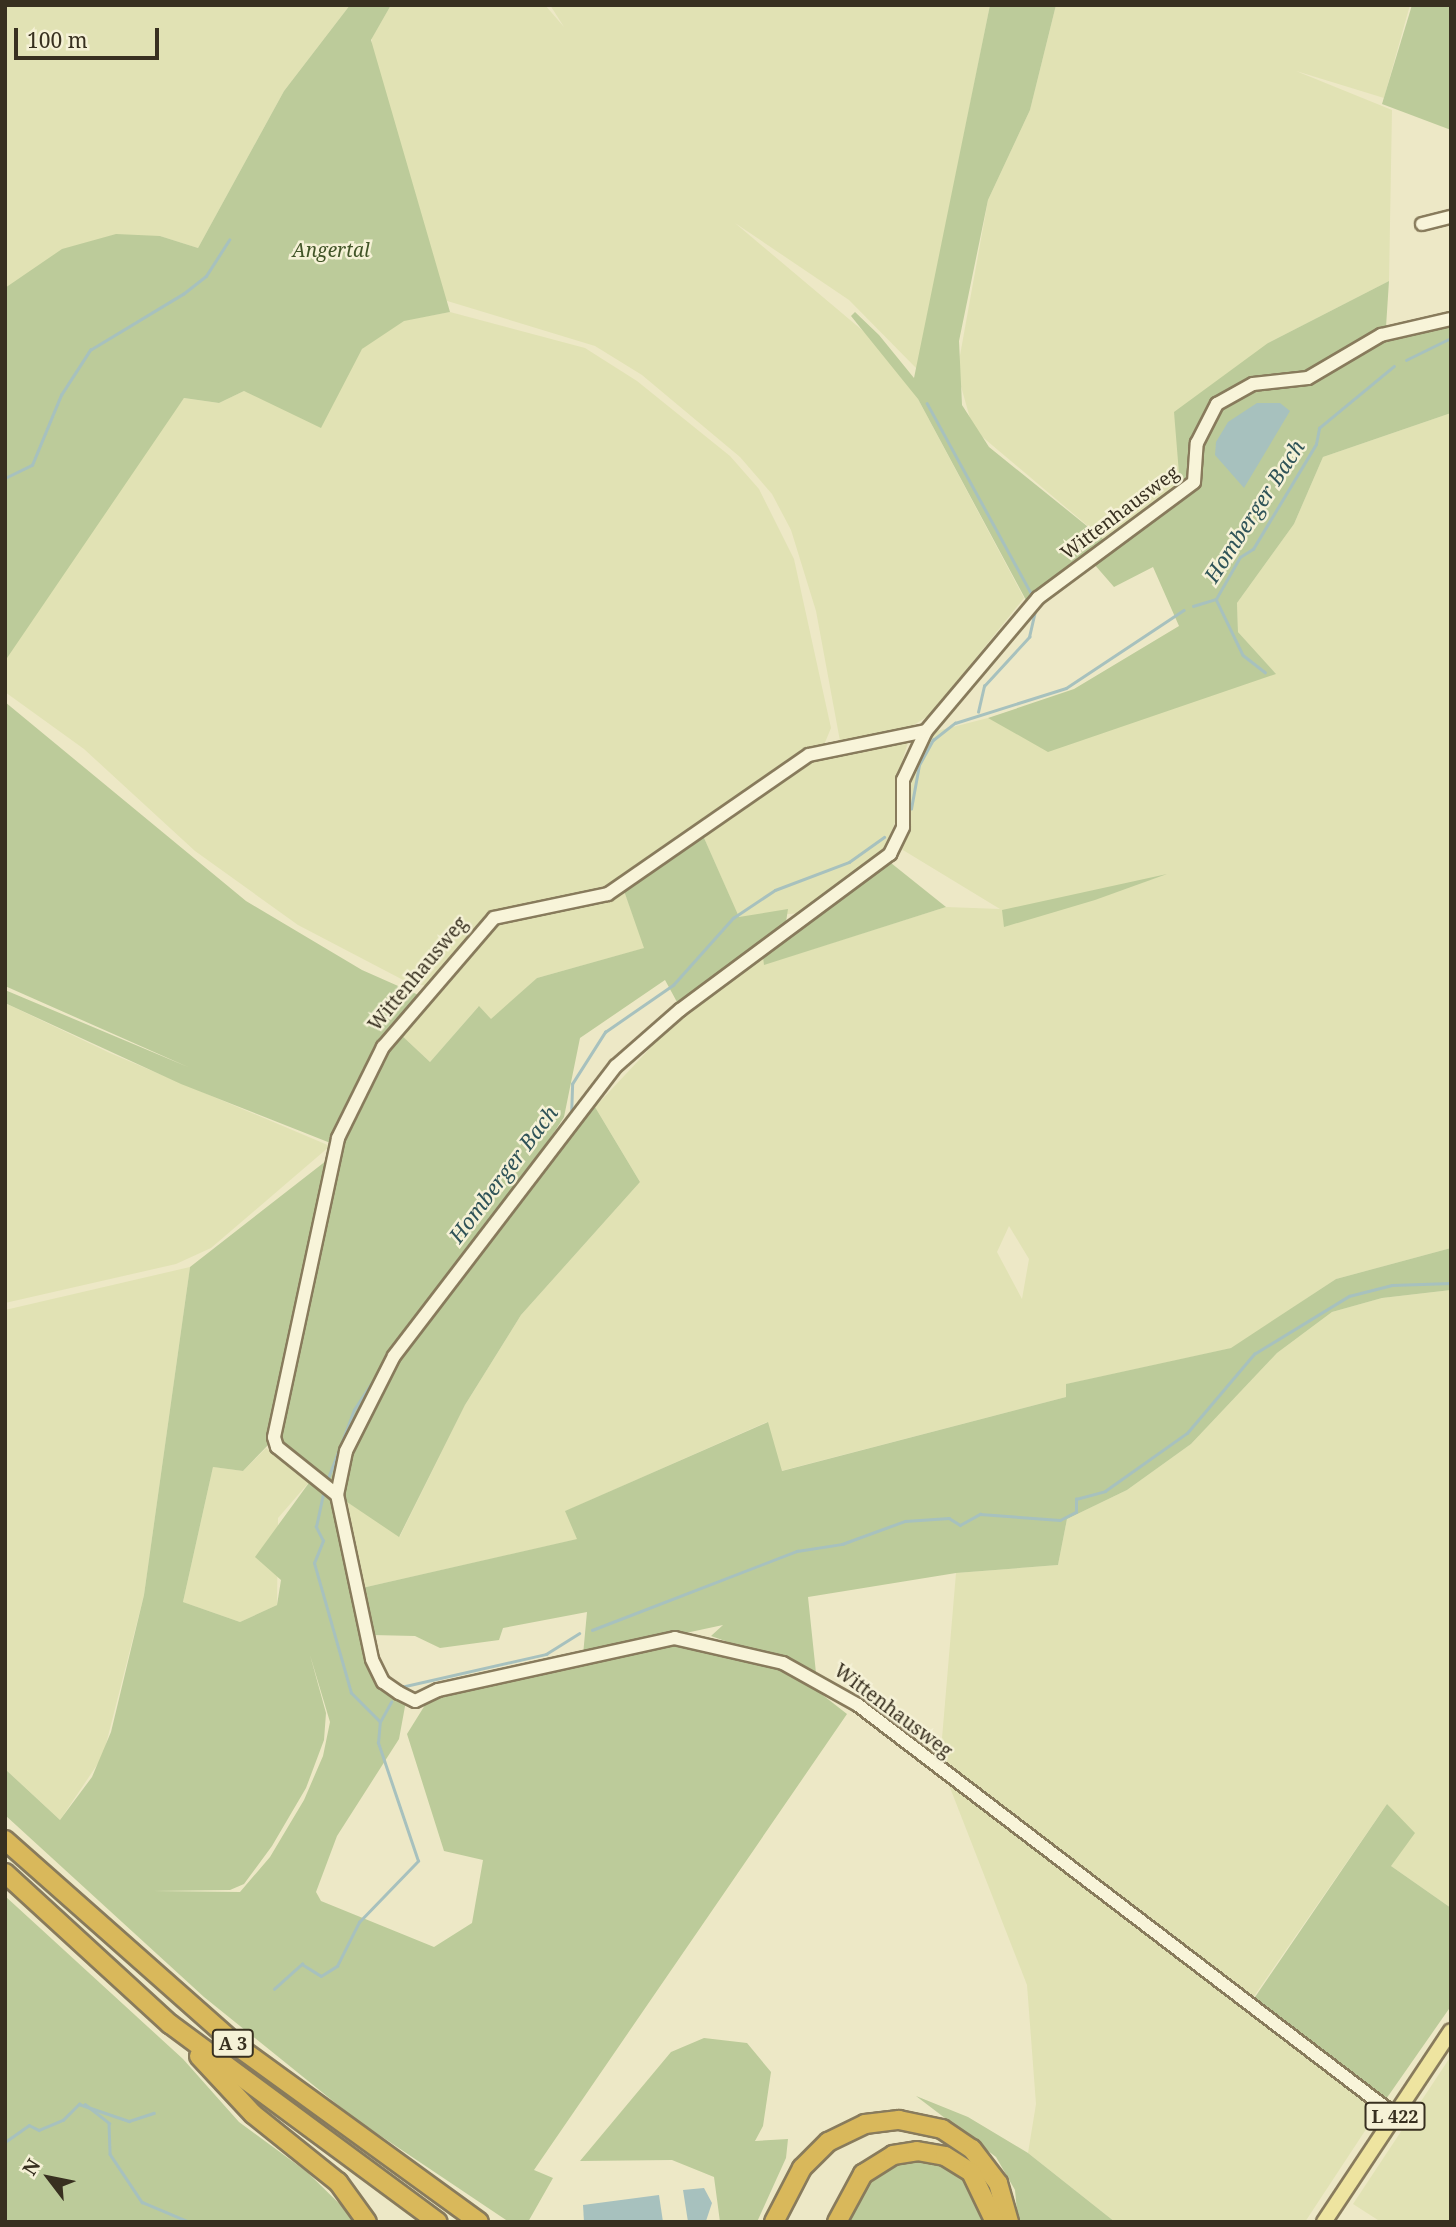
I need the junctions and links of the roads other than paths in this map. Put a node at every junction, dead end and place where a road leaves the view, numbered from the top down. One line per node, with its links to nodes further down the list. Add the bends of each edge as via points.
1 (1451, 217): 2 (street)
2 (1422, 224)
3 (1451, 319): 4 (street, Wittenhausweg, via 1381,335 1308,378 1253,384 1225,398 1205,421 1194,482 1038,598)
4 (926, 731): 5 (street, Wittenhausweg, via 903,780 903,827 890,854 680,1010 616,1066 394,1356 346,1451); 5 (street, Wittenhausweg, via 809,755 608,894 494,918 383,1047 338,1138 274,1437 277,1447)
5 (337, 1495): 10 (street, Wittenhausweg, via 372,1659 383,1682 399,1693 415,1701 438,1690 675,1638 783,1663 858,1705)
6 (5, 1840): 13 (highway, A 3, via 240,2049)
7 (5, 1873): 9 (highway, A 3)
8 (1451, 2031): 10 (main road, L 422)
9 (182, 2034): 11 (highway, via 231,2093 338,2182); 12 (highway, A 3)
10 (1395, 2115): 18 (main road, L 422)
11 (366, 2221)
12 (438, 2222)
13 (479, 2222)
14 (775, 2222): 17 (highway, via 798,2174 828,2142 864,2124 899,2120 942,2129 972,2149 998,2183)
15 (837, 2222): 16 (highway, via 863,2174 893,2155 917,2151 945,2156 971,2172)
16 (995, 2222)
17 (1009, 2222)
18 (1324, 2222)

